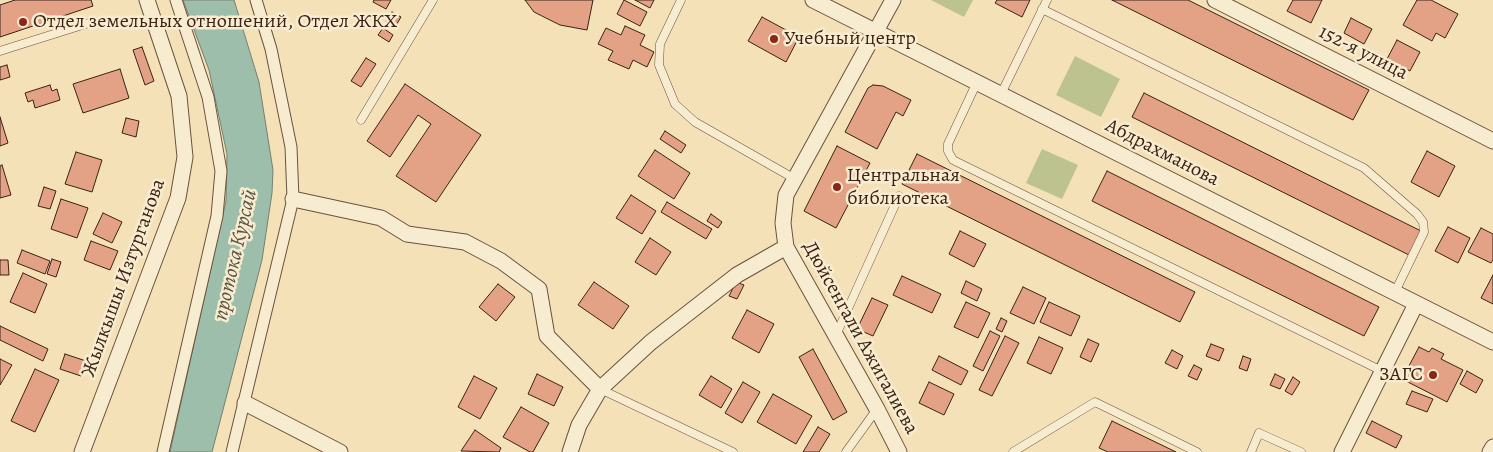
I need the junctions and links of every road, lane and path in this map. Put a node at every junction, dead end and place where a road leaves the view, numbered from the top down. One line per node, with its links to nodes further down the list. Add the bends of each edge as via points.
1 (147, 0): 31 (street, Жылкышы Изтурганова, via 179,96 185,157 178,198)
2 (176, 0): 32 (street, via 208,97 221,171 217,216)
3 (256, 0): 20 (street, via 271,49 291,147)
4 (433, 0): 16 (lane)
5 (681, 0): 18 (lane, via 660,44 659,65 675,104 695,122)
6 (813, 0): 12 (street, Абдрахманова)
7 (893, 0): 12 (street, Дюйсенгали Ажигалиева)
8 (1046, 0): 10 (lane)
9 (1215, 0): 17 (street, 152-я улица)
10 (1042, 9): 15 (lane); 22 (lane, via 1364,168 1422,222 1424,232)
11 (92, 22): 13 (lane)
12 (877, 31): 14 (street, Абдрахманова); 18 (street, Дюйсенгали Ажигалиева)
13 (0, 51)
14 (977, 82): 15 (street, Абдрахманова); 26 (lane, via 948,144 953,160)
15 (1001, 94): 22 (street, Абдрахманова)
16 (361, 120)
17 (1493, 141)
18 (795, 179): 21 (street, Дюйсенгали Ажигалиева, via 786,195 783,224)
19 (899, 196): 24 (lane)
20 (293, 199): 27 (street, via 381,218 406,234 465,242 502,262 539,288 546,336); 28 (street)
21 (786, 247): 24 (street, Дюйсенгали Ажигалиева); 27 (street, via 730,281 651,342)
22 (1395, 292): 23 (street, Абдрахманова)
23 (1416, 304): 25 (street, Абдрахманова); 26 (street)
24 (835, 337): 29 (street, Дюйсенгали Ажигалиева)
25 (1493, 342)
26 (1382, 371): 43 (street)
27 (600, 388): 35 (street, via 579,425); 36 (lane)
28 (245, 403): 33 (street); 34 (street)
29 (877, 409): 37 (lane); 38 (street, Дюйсенгали Ажигалиева)
30 (1493, 447): 44 (street)
31 (82, 452)
32 (163, 452)
33 (232, 452)
34 (340, 452)
35 (570, 452)
36 (733, 452)
37 (846, 452)
38 (899, 452)
39 (1013, 452): 40 (lane, via 1095,402)
40 (1197, 452)
41 (1251, 452): 42 (lane, via 1260,433)
42 (1301, 452)
43 (1342, 452)
44 (1490, 452)

